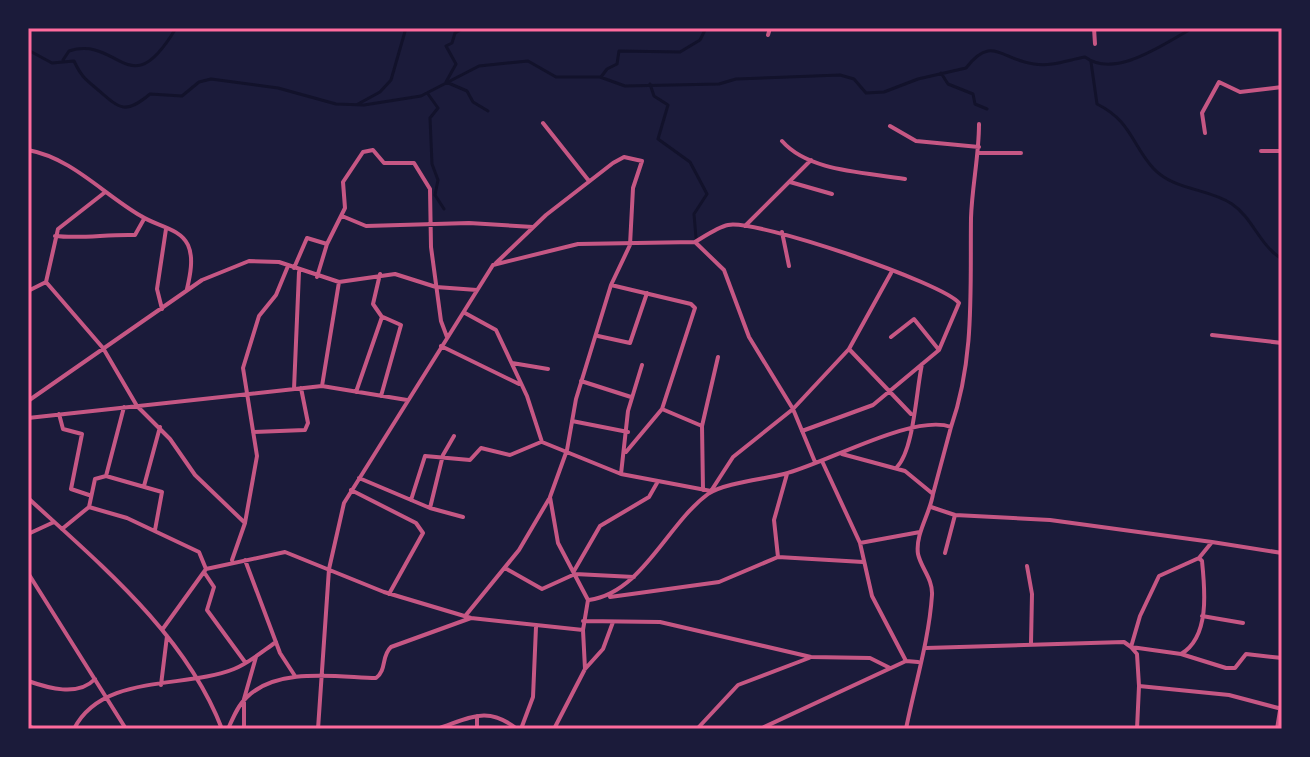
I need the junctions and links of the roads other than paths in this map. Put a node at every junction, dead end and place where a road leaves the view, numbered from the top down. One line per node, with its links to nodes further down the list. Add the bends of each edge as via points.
1 (770, 28): 5 (street)
2 (844, 28): 3 (street)
3 (859, 28)
4 (1094, 28): 6 (street)
5 (768, 35)
6 (1095, 44)
7 (1282, 87): 11 (street, via 1240,92 1219,82 1202,113)
8 (543, 123): 20 (street)
9 (979, 124): 14 (street)
10 (890, 126): 14 (street, via 916,141)
11 (1205, 133)
12 (782, 141): 18 (street)
13 (28, 150): 22 (street, via 62,160)
14 (978, 150): 17 (street); 89 (street, via 970,337)
15 (1261, 151): 16 (street)
16 (1282, 151)
17 (1021, 153)
18 (811, 160): 19 (street); 21 (street)
19 (905, 179)
20 (589, 181): 28 (street); 34 (street, via 624,157 642,161 633,188)
21 (790, 182): 23 (street); 27 (street)
22 (104, 193): 25 (street); 31 (street, via 63,223)
23 (832, 194)
24 (342, 216): 26 (street, via 366,226); 26 (street, via 343,182 369,149 384,163 417,165 430,189); 33 (street)
25 (144, 219): 29 (street); 31 (street, via 135,235)
26 (431, 224): 28 (street); 45 (street)
27 (745, 226): 30 (street); 32 (street, via 727,225)
28 (535, 227): 35 (street)
29 (166, 228): 46 (street, via 188,244); 50 (street, via 157,289)
30 (782, 232): 36 (street); 39 (street)
31 (55, 236): 42 (street)
32 (695, 242): 34 (street); 82 (street, via 721,266 749,337)
33 (327, 244): 37 (street, via 307,238); 41 (street)
34 (630, 245): 35 (street, via 578,244); 44 (street)
35 (493, 265): 47 (street)
36 (789, 266)
37 (291, 267): 38 (street); 46 (street, via 249,261); 73 (street, via 259,316 243,368)
38 (299, 272): 41 (street); 71 (street)
39 (891, 273): 60 (street); 61 (street, via 927,283 959,303)
40 (380, 274): 43 (street); 45 (street); 52 (street, via 373,304)
41 (317, 277): 43 (street)
42 (46, 282): 48 (street); 59 (street)
43 (339, 282): 69 (street)
44 (611, 285): 49 (street); 54 (street)
45 (436, 287): 47 (street); 55 (street)
46 (186, 290): 50 (street)
47 (478, 290): 51 (street)
48 (28, 291)
49 (647, 292): 54 (street, via 630,343); 81 (street, via 695,308)
50 (162, 309): 59 (street)
51 (465, 313): 55 (street); 63 (street, via 496,330)
52 (382, 317): 74 (street); 75 (street, via 401,325)
53 (1212, 335): 57 (street)
54 (598, 336): 67 (street)
55 (447, 337): 58 (street)
56 (891, 337): 61 (street, via 914,319)
57 (1282, 343)
58 (441, 345): 68 (street); 77 (street)
59 (103, 348): 78 (street); 79 (street)
60 (849, 349): 72 (street); 82 (street)
61 (939, 350): 64 (street)
62 (718, 357): 87 (street)
63 (512, 363): 66 (street); 68 (street)
64 (922, 364): 72 (street); 84 (street)
65 (642, 365): 76 (street)
66 (548, 369)
67 (581, 381): 76 (street); 86 (street)
68 (522, 385): 95 (street)
69 (322, 386): 70 (street); 74 (street)
70 (301, 388): 71 (street); 92 (street, via 305,430)
71 (294, 389): 73 (street)
72 (888, 390): 84 (street); 91 (street, via 861,412)
73 (246, 392): 79 (street); 92 (street)
74 (356, 392): 75 (street)
75 (381, 396): 77 (street)
76 (631, 397): 93 (street)
77 (407, 400): 106 (street)
78 (28, 401)
79 (137, 406): 80 (street); 88 (street)
80 (124, 407): 83 (street); 105 (street)
81 (662, 409): 87 (street); 97 (street)
82 (793, 409): 91 (street); 111 (street, via 733,457)
83 (59, 414): 85 (street); 113 (street, via 63,429 82,434 71,489)
84 (912, 414): 90 (street)
85 (28, 418)
86 (572, 421): 93 (street); 96 (street)
87 (702, 426): 110 (street)
88 (160, 427): 108 (street); 123 (street, via 195,475)
89 (951, 427): 90 (street, via 937,422); 112 (street)
90 (911, 429): 98 (street); 102 (street, via 907,455)
91 (802, 431): 101 (street)
92 (253, 432): 123 (street, via 257,456)
93 (628, 432): 97 (street)
94 (454, 436): 99 (street)
95 (542, 442): 96 (street); 99 (street, via 510,455 481,448 470,460)
96 (567, 450): 103 (street); 114 (street)
97 (626, 452): 103 (street)
98 (841, 454): 100 (street); 102 (street)
99 (443, 455): 116 (street, via 425,456); 119 (street)
100 (822, 460): 101 (street); 129 (street)
101 (815, 462): 104 (street)
102 (897, 467): 112 (street)
103 (621, 474): 107 (street)
104 (788, 474): 111 (street); 132 (street, via 775,508)
105 (106, 476): 108 (street); 113 (street, via 95,479)
106 (359, 478): 109 (street); 116 (street)
107 (657, 483): 110 (street); 142 (street, via 649,497 600,526)
108 (144, 486): 125 (street, via 162,494)
109 (351, 490): 139 (street); 144 (street, via 416,523 423,533)
110 (703, 490): 111 (street)
111 (711, 491): 143 (street, via 674,526)
112 (933, 494): 118 (street)
113 (89, 495): 117 (street)
114 (550, 497): 138 (street); 142 (street, via 558,543)
115 (28, 498): 122 (street)
116 (411, 500): 119 (street)
117 (89, 507): 124 (street); 125 (street)
118 (931, 507): 120 (street); 126 (street)
119 (430, 508): 121 (street)
120 (955, 515): 128 (street, via 1050,520); 130 (street)
121 (463, 517)
122 (54, 522): 124 (street); 127 (street)
123 (245, 523): 135 (street)
124 (62, 529): 153 (street)
125 (155, 530): 140 (street, via 199,552)
126 (920, 532): 129 (street); 159 (street, via 919,556 932,587)
127 (28, 534)
128 (1212, 542): 131 (street); 133 (street)
129 (860, 543): 136 (street)
130 (945, 553)
131 (1282, 553)
132 (778, 557): 136 (street); 145 (street, via 719,582)
133 (1199, 558): 147 (street); 158 (street, via 1159,576)
134 (245, 560): 135 (street); 139 (street, via 285,552); 156 (street)
135 (231, 561): 140 (street)
136 (863, 562): 164 (street, via 872,596)
137 (1027, 566): 157 (street)
138 (505, 568): 142 (street, via 542,589); 148 (street)
139 (329, 569): 144 (street); 171 (street)
140 (205, 570): 153 (street); 165 (street, via 214,587 207,610)
141 (28, 573): 172 (street)
142 (574, 573): 143 (street); 146 (street)
143 (634, 577): 145 (street)
144 (389, 594): 148 (street)
145 (608, 597): 146 (street)
146 (588, 600): 149 (street)
147 (1202, 616): 151 (street); 160 (street, via 1199,635)
148 (468, 617): 152 (street); 171 (street, via 391,647 376,678)
149 (583, 621): 150 (street); 154 (street)
150 (613, 622): 162 (street, via 660,622 711,631); 168 (street, via 603,649)
151 (1243, 623)
152 (536, 627): 154 (street); 190 (street, via 533,697)
153 (162, 630): 155 (street)
154 (583, 630): 168 (street)
155 (167, 636): 170 (street); 174 (street)
156 (276, 642): 161 (street); 169 (street)
157 (1031, 643): 158 (street, via 1124,642); 159 (street)
158 (1131, 647): 160 (street); 175 (street, via 1137,654)
159 (926, 648): 166 (street)
160 (1181, 654): 163 (street, via 1226,668 1235,668 1246,654)
161 (256, 655): 165 (street); 178 (street)
162 (811, 657): 167 (street, via 864,657); 192 (street, via 738,685)
163 (1282, 658)
164 (906, 661): 166 (street); 167 (street)
165 (245, 662): 170 (street)
166 (919, 662): 194 (street)
167 (890, 668): 193 (street)
168 (585, 669): 191 (street)
169 (295, 676): 171 (street); 178 (street)
170 (199, 677): 174 (street); 185 (street)
171 (322, 677): 187 (street)
172 (95, 679): 173 (street, via 88,687 68,690); 176 (street)
173 (28, 681)
174 (161, 685): 176 (street)
175 (1139, 686): 179 (street, via 1229,695); 195 (street)
176 (107, 696): 183 (street); 184 (street)
177 (1282, 698): 179 (street)
178 (244, 699): 185 (street); 186 (street)
179 (1280, 709): 196 (street)
180 (477, 716): 188 (street); 189 (street); 190 (street, via 499,716)
181 (28, 726): 182 (street)
182 (36, 729)
183 (74, 729)
184 (126, 729)
185 (225, 729)
186 (244, 729)
187 (318, 729)
188 (437, 729)
189 (477, 729)
190 (519, 729)
191 (554, 729)
192 (697, 729)
193 (760, 729)
194 (906, 729)
195 (1137, 729)
196 (1277, 729)

